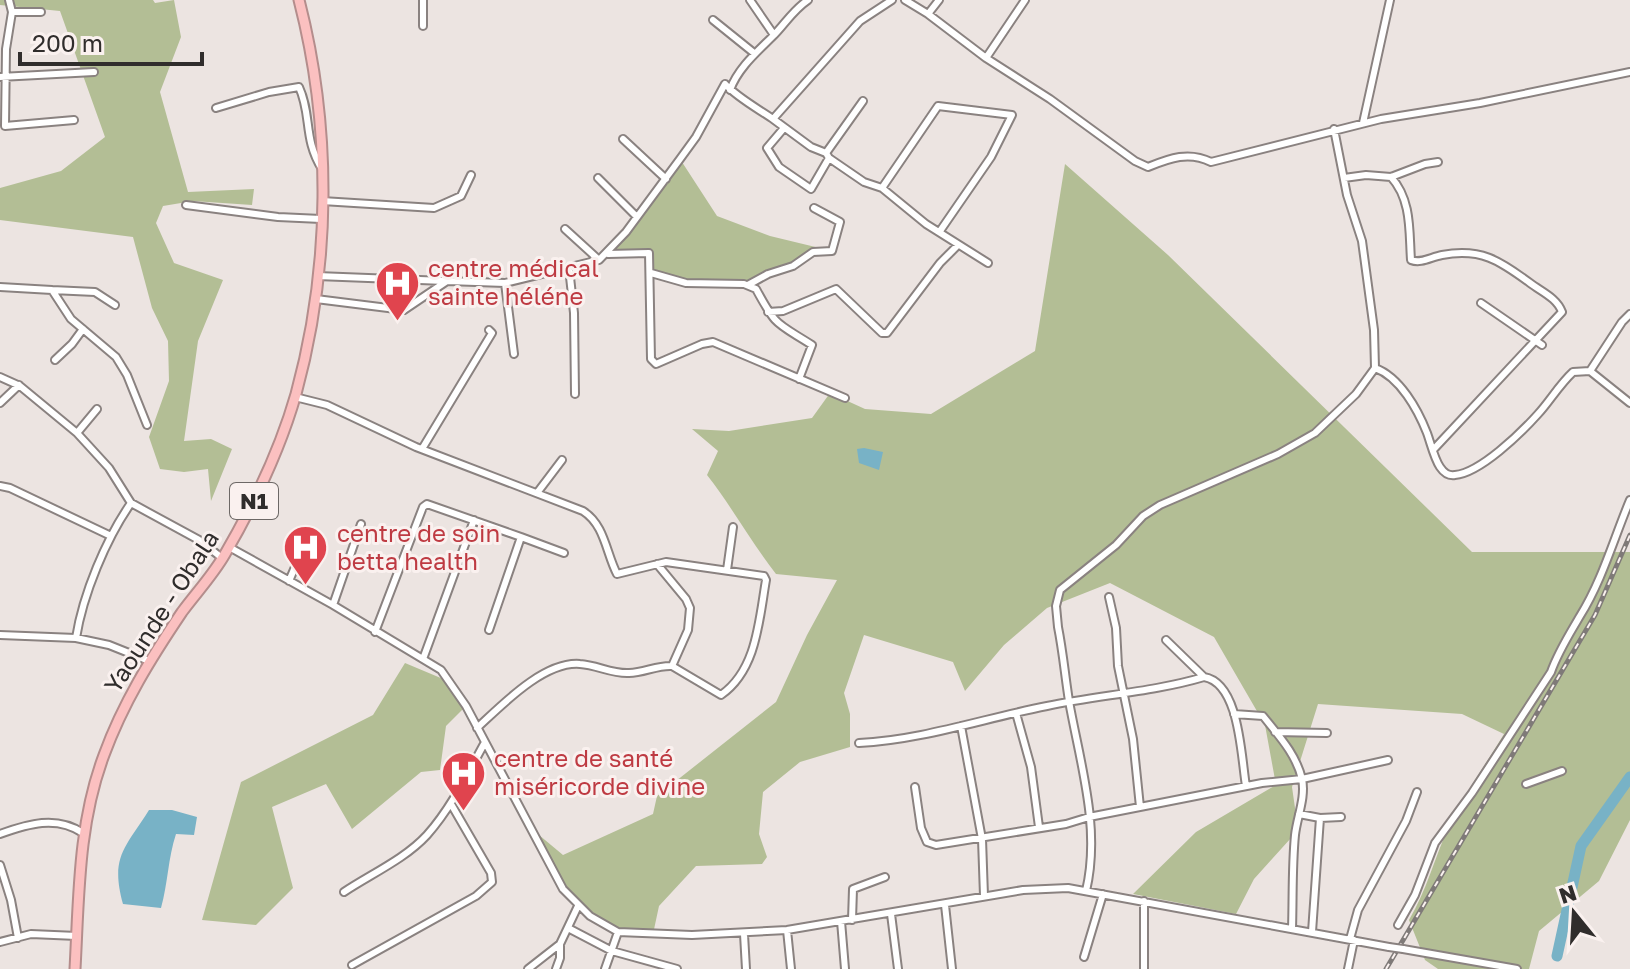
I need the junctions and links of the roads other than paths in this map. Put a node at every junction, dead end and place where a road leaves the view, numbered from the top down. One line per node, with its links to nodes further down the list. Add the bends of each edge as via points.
1 (9, 0): 11 (street)
2 (299, 0): 33 (highway, Yaounde - Obala / N1)
3 (423, 0): 15 (street)
4 (750, 0): 16 (street)
5 (808, 0): 16 (street)
6 (892, 0): 25 (street, via 860,21)
7 (905, 0): 13 (street)
8 (939, 0): 13 (street)
9 (1025, 0): 18 (street)
10 (1390, 0): 27 (street)
11 (12, 12): 12 (street); 21 (street)
12 (41, 12)
13 (928, 14): 18 (street)
14 (713, 20): 17 (street)
15 (423, 26)
16 (774, 35): 17 (street)
17 (754, 53): 22 (street)
18 (986, 58): 29 (street, via 1148,167 1196,155 1211,162)
19 (94, 72): 21 (street)
20 (1630, 72): 27 (street)
21 (2, 77): 26 (street, via 5,126)
22 (730, 90): 25 (street); 38 (street, via 725,84)
23 (863, 101): 31 (street)
24 (216, 108): 33 (street, via 299,87 310,148)
25 (773, 119): 28 (street)
26 (74, 120)
27 (1363, 123): 29 (street)
28 (784, 128): 31 (street); 31 (street, via 767,148 779,167 811,189)
29 (1334, 129): 37 (street)
30 (623, 139): 38 (street)
31 (827, 156): 39 (street)
32 (1438, 162): 35 (street)
33 (324, 171): 40 (highway, Yaounde - Obala / N1)
34 (471, 175): 40 (street, via 461,196 434,208)
35 (1391, 177): 37 (street); 66 (street, via 1403,193 1411,260 1481,253 1518,274 1562,312)
36 (598, 178): 43 (street)
37 (1344, 178): 69 (street, via 1362,241)
38 (666, 179): 43 (street)
39 (882, 188): 46 (street); 46 (street, via 938,106 1012,115 991,157)
40 (322, 201): 44 (highway, Yaounde - Obala / N1)
41 (186, 205): 44 (street)
42 (814, 208): 56 (street, via 840,222 832,251 813,252)
43 (637, 217): 48 (street)
44 (321, 219): 53 (highway, Yaounde - Obala / N1)
45 (565, 229): 49 (street)
46 (940, 231): 47 (street)
47 (958, 245): 50 (street); 62 (street, via 887,333 836,289)
48 (608, 254): 49 (street); 52 (street, via 649,253)
49 (599, 260): 51 (street)
50 (988, 263)
51 (569, 268): 55 (street); 75 (street)
52 (651, 273): 56 (street, via 686,283); 72 (street, via 651,359 656,364 713,342)
53 (317, 276): 54 (street); 59 (highway, Yaounde - Obala / N1)
54 (447, 281): 55 (street); 59 (street, via 404,310)
55 (505, 283): 67 (street)
56 (748, 285): 62 (street, via 756,289)
57 (0, 287): 58 (street)
58 (52, 290): 61 (street, via 95,292); 64 (street)
59 (316, 299): 76 (highway, Yaounde - Obala / N1)
60 (1481, 303): 66 (street)
61 (115, 305)
62 (768, 312): 72 (street, via 779,326 812,345)
63 (1630, 314): 70 (street)
64 (83, 329): 68 (street); 82 (street, via 116,357)
65 (489, 330): 84 (street, via 477,360)
66 (1539, 343): 85 (street)
67 (514, 354)
68 (55, 360)
69 (1375, 368): 85 (street, via 1390,375 1413,405); 115 (street, via 1315,433 1160,505 1060,590 1056,606)
70 (1590, 371): 77 (street); 85 (street, via 1573,372 1493,457 1467,472 1446,474)
71 (0, 377): 73 (street)
72 (799, 379): 78 (street)
73 (19, 385): 79 (street); 83 (street)
74 (1630, 386): 77 (street)
75 (575, 394)
76 (295, 397): 84 (street, via 327,405); 97 (highway, Yaounde - Obala / N1, via 261,486)
77 (1624, 397): 80 (street)
78 (845, 398)
79 (0, 403)
80 (1630, 403)
81 (97, 409): 83 (street)
82 (147, 425)
83 (77, 433): 90 (street)
84 (422, 449): 88 (street)
85 (1433, 450)
86 (562, 460): 88 (street)
87 (0, 486): 94 (street)
88 (537, 493): 100 (street, via 591,516 617,574)
89 (1630, 500): 153 (street, via 1551,672 1435,843)
90 (131, 503): 94 (street); 99 (street)
91 (474, 520): 96 (street); 106 (street, via 424,505); 110 (street)
92 (361, 524): 104 (street)
93 (733, 527): 101 (street)
94 (111, 536): 108 (street, via 80,610)
95 (308, 537): 102 (street)
96 (521, 537): 98 (street); 105 (street)
97 (229, 547): 99 (highway, Yaounde - Obala / N1); 102 (street)
98 (564, 553)
99 (222, 558): 111 (highway, Yaounde - Obala / N1)
100 (657, 564): 101 (street); 112 (street, via 690,608 688,630)
101 (727, 570): 112 (street, via 760,574 766,580 753,647 737,680 725,693 716,694)
102 (289, 581): 104 (street)
103 (1109, 597): 114 (street)
104 (333, 605): 106 (street)
105 (489, 630)
106 (375, 632): 110 (street)
107 (0, 635): 108 (street)
108 (76, 638): 111 (street)
109 (1166, 640): 113 (street)
110 (423, 659): 119 (street, via 447,677)
111 (149, 661): 138 (highway, Yaounde - Obala / N1, via 103,757)
112 (672, 666): 119 (street, via 631,673 576,663 555,669)
113 (1204, 677): 114 (street); 117 (street, via 1226,693)
114 (1123, 692): 115 (street); 132 (street)
115 (1069, 702): 116 (street); 134 (street)
116 (1016, 713): 118 (street); 137 (street, via 1031,767)
117 (1234, 714): 120 (street, via 1263,716); 128 (street)
118 (961, 726): 122 (street); 140 (street)
119 (477, 728): 123 (street)
120 (1275, 732): 121 (street); 126 (street, via 1289,748)
121 (1327, 733)
122 (859, 743)
123 (484, 744): 131 (street); 149 (street)
124 (1388, 760): 126 (street)
125 (1562, 771): 127 (street)
126 (1302, 779): 128 (street); 133 (street)
127 (1526, 784)
128 (1246, 786): 132 (street)
129 (915, 787): 140 (street, via 921,828 930,845)
130 (1417, 792): 162 (street, via 1358,910)
131 (451, 804): 144 (street, via 408,851); 167 (street, via 492,882)
132 (1140, 807): 134 (street)
133 (1299, 814): 136 (street); 155 (street)
134 (1089, 817): 137 (street); 143 (street)
135 (1341, 817): 136 (street)
136 (1320, 818): 158 (street)
137 (1039, 827): 140 (street)
138 (83, 833): 139 (street, via 71,825 39,823); 160 (highway, Yaounde - Obala / N1)
139 (0, 834)
140 (982, 839): 146 (street)
141 (0, 865): 161 (street)
142 (885, 877): 151 (street, via 853,889)
143 (1086, 891): 145 (street); 146 (street, via 1049,887)
144 (344, 892)
145 (1103, 894): 147 (street); 166 (street)
146 (984, 896): 148 (street)
147 (1144, 901): 155 (street); 179 (street)
148 (945, 905): 150 (street); 178 (street)
149 (578, 906): 154 (street); 157 (street)
150 (891, 914): 151 (street); 177 (street)
151 (852, 920): 152 (street)
152 (841, 921): 156 (street); 176 (street)
153 (1398, 925)
154 (568, 928): 164 (street); 165 (street)
155 (1292, 929): 158 (street)
156 (787, 930): 159 (street); 175 (street)
157 (618, 932): 159 (street); 165 (street)
158 (1312, 932): 162 (street)
159 (744, 934): 174 (street)
160 (77, 936): 161 (street); 169 (highway, Yaounde - Obala / N1)
161 (18, 938): 163 (street)
162 (1352, 939): 168 (street, bridge); 180 (street)
163 (0, 942)
164 (560, 944): 170 (street); 171 (street)
165 (612, 951): 172 (street); 173 (street)
166 (1084, 957)
167 (352, 965)
168 (1486, 966): 181 (street)
169 (75, 969)
170 (528, 969)
171 (556, 969)
172 (605, 969)
173 (677, 969)
174 (746, 969)
175 (791, 969)
176 (845, 969)
177 (898, 969)
178 (952, 969)
179 (1144, 969)
180 (1348, 969)
181 (1517, 969)

